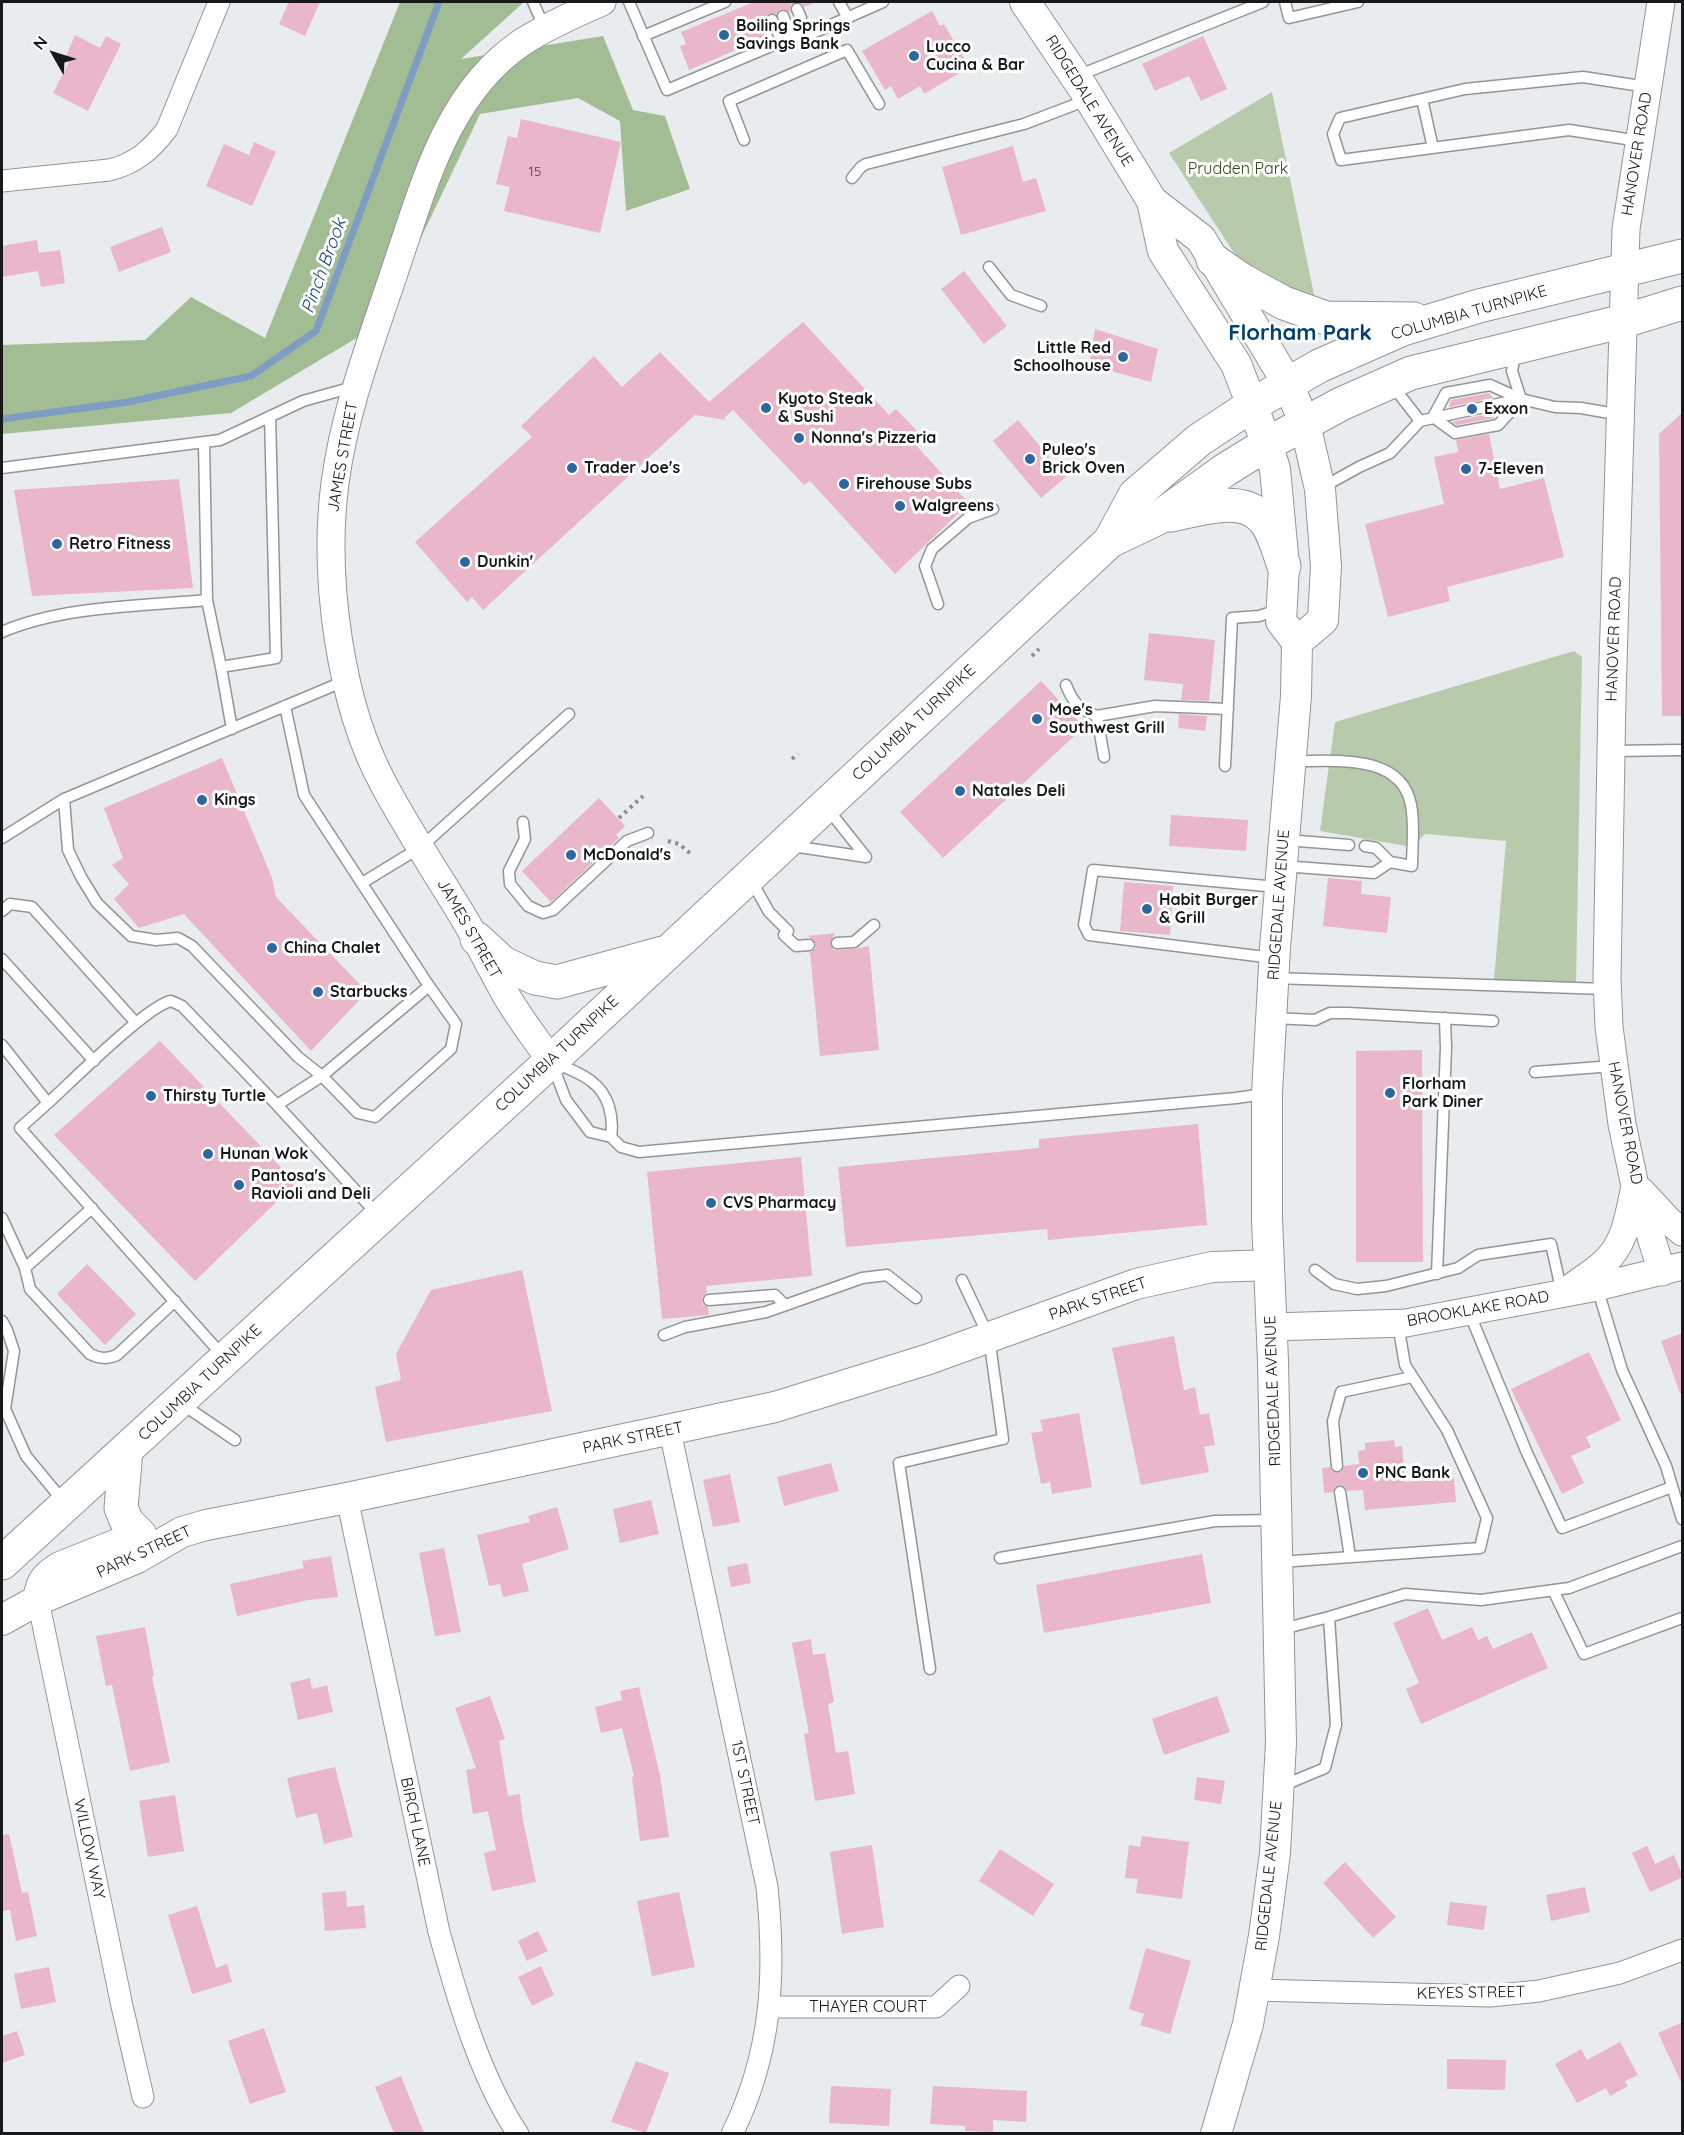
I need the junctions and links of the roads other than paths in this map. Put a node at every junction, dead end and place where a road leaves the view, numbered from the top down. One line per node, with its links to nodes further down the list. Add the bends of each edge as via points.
1 (219, 2): 27 (street, via 167,129 140,158 109,170)
2 (533, 2): 16 (lane)
3 (602, 2): 16 (street, JAMES STREET)
4 (629, 2): 17 (lane)
5 (725, 2): 17 (lane)
6 (839, 2): 15 (lane)
7 (883, 2): 15 (lane)
8 (1025, 2): 20 (main road, RIDGEDALE AVENUE)
9 (1263, 2): 20 (lane)
10 (1285, 2): 11 (lane, via 1289,18)
11 (1358, 2)
12 (1661, 2): 19 (street, HANOVER ROAD)
13 (797, 9): 18 (lane, via 801,18)
14 (777, 18): 18 (lane)
15 (848, 18): 18 (lane, via 806,36)
16 (545, 29): 40 (street, JAMES STREET, via 520,44 476,85 449,125 415,210)
17 (643, 36): 18 (lane, via 667,90)
18 (790, 38)
19 (1648, 87): 21 (lane, via 1583,77 1465,89); 24 (street, HANOVER ROAD)
20 (1083, 88): 26 (lane, via 1024,124 866,164); 28 (main road, RIDGEDALE AVENUE)
21 (1422, 99): 25 (lane); 25 (lane, via 1340,118 1333,134 1341,160)
22 (879, 104): 23 (lane, via 847,50 729,101)
23 (744, 140)
24 (1639, 141): 25 (lane, via 1569,130); 32 (street, HANOVER ROAD, via 1626,229)
25 (1433, 148)
26 (852, 178)
27 (2, 181)
28 (1152, 201): 30 (main road, RIDGEDALE AVENUE, via 1201,239); 42 (main road, RIDGEDALE AVENUE, via 1163,251 1235,362)
29 (1683, 256): 32 (main road, COLUMBIA TURNPIKE)
30 (1213, 260): 35 (main road, via 1284,303 1326,318); 39 (main road, RIDGEDALE AVENUE)
31 (989, 267): 34 (lane, via 1011,295)
32 (1625, 271): 35 (main road, COLUMBIA TURNPIKE); 36 (street, HANOVER ROAD)
33 (1683, 303): 36 (main road, COLUMBIA TURNPIKE)
34 (1041, 306)
35 (1437, 319): 39 (main road, COLUMBIA TURNPIKE, via 1393,333)
36 (1624, 321): 37 (main road, COLUMBIA TURNPIKE); 43 (street, HANOVER ROAD)
37 (1517, 347): 38 (main road, COLUMBIA TURNPIKE, via 1411,373); 41 (lane, via 1512,371)
38 (1390, 382): 46 (lane); 47 (main road, COLUMBIA TURNPIKE)
39 (1288, 384): 42 (main road, COLUMBIA TURNPIKE); 47 (main road, RIDGEDALE AVENUE)
40 (356, 386): 44 (lane, via 303,401); 62 (street, JAMES STREET, via 335,483 331,530 333,584)
41 (1521, 399): 43 (lane); 45 (lane); 45 (lane, via 1498,425 1455,433); 45 (lane, via 1490,385 1446,393)
42 (1252, 405): 49 (main road, RIDGEDALE AVENUE); 54 (main road, COLUMBIA TURNPIKE, via 1199,440 1135,495)
43 (1621, 415): 70 (street, HANOVER ROAD)
44 (270, 416): 48 (lane, via 220,440); 61 (lane, via 276,658)
45 (1433, 417): 46 (lane)
46 (1420, 421): 51 (lane, via 1390,453)
47 (1305, 424): 49 (main road, COLUMBIA TURNPIKE); 51 (main road, RIDGEDALE AVENUE)
48 (204, 442): 50 (lane); 56 (lane)
49 (1268, 444): 53 (main road, COLUMBIA TURNPIKE); 55 (main road, RIDGEDALE AVENUE, via 1275,469)
50 (2, 468)
51 (1320, 489): 60 (main road, RIDGEDALE AVENUE, via 1326,566 1323,620)
52 (993, 509): 57 (lane, via 968,518 932,549 926,566)
53 (1158, 518): 54 (main road, COLUMBIA TURNPIKE); 55 (main road, via 1220,505 1243,507 1259,514 1269,528)
54 (1110, 542): 75 (main road, COLUMBIA TURNPIKE)
55 (1284, 566): 58 (main road, RIDGEDALE AVENUE)
56 (207, 600): 59 (lane, via 55,615); 61 (lane)
57 (938, 604)
58 (1282, 609): 60 (main road, RIDGEDALE AVENUE, via 1281,621); 65 (lane, via 1232,618)
59 (2, 632)
60 (1297, 642): 72 (main road, RIDGEDALE AVENUE)
61 (220, 667): 68 (lane)
62 (347, 680): 64 (lane); 82 (street, JAMES STREET, via 363,738 383,783)
63 (1066, 685): 67 (lane, via 1072,700)
64 (285, 706): 68 (lane); 86 (lane, via 304,795)
65 (1228, 710): 67 (lane, via 1155,706); 73 (lane)
66 (569, 714): 82 (lane)
67 (1097, 716): 71 (lane)
68 (232, 729): 74 (lane)
69 (1683, 750): 70 (lane)
70 (1611, 751): 96 (street, HANOVER ROAD)
71 (1104, 757)
72 (1291, 761): 83 (lane, via 1370,764 1397,779 1411,806 1412,866); 84 (main road, RIDGEDALE AVENUE)
73 (1224, 766)
74 (64, 799): 78 (lane); 106 (lane, via 68,850 97,903 131,936 177,938 192,946 298,1057)
75 (825, 806): 79 (main road, COLUMBIA TURNPIKE); 79 (lane, via 866,857)
76 (523, 822): 77 (lane, via 525,839 509,871 510,884 528,906 543,913 553,910 627,842)
77 (648, 833)
78 (2, 838)
79 (784, 845): 85 (main road, COLUMBIA TURNPIKE)
80 (1348, 845): 84 (lane)
81 (1365, 846): 83 (lane, via 1376,848)
82 (421, 847): 86 (lane); 89 (street, JAMES STREET)
83 (1390, 862): 84 (lane, via 1374,873)
84 (1282, 864): 94 (main road, RIDGEDALE AVENUE); 94 (lane, via 1093,870 1084,925 1089,935)
85 (749, 877): 91 (lane, via 796,946); 92 (main road, COLUMBIA TURNPIKE)
86 (362, 883): 95 (lane)
87 (2, 910): 100 (lane, via 10,904 32,907)
88 (874, 926): 90 (lane, via 854,942)
89 (477, 939): 92 (main road, via 503,963 535,978 557,982); 102 (street, JAMES STREET, via 507,997)
90 (837, 944)
91 (809, 945)
92 (667, 952): 102 (main road, COLUMBIA TURNPIKE)
93 (2, 959): 103 (lane)
94 (1274, 968): 96 (lane); 97 (main road, RIDGEDALE AVENUE)
95 (429, 986): 106 (lane); 106 (lane, via 456,1024 451,1049 375,1117 358,1113)
96 (1607, 989): 104 (street, HANOVER ROAD)
97 (1271, 1018): 98 (lane, via 1315,1020 1330,1013); 107 (main road, RIDGEDALE AVENUE)
98 (1445, 1018): 99 (lane); 120 (lane)
99 (1493, 1021)
100 (136, 1023): 103 (lane); 109 (lane, via 160,1004 177,1003)
101 (3, 1050): 108 (lane)
102 (551, 1060): 110 (lane, via 566,1100 590,1132); 110 (lane, via 592,1081 607,1102 613,1120); 113 (main road, COLUMBIA TURNPIKE)
103 (94, 1061): 108 (lane)
104 (1613, 1066): 105 (lane); 111 (street, HANOVER ROAD)
105 (1535, 1072)
106 (322, 1076): 109 (lane)
107 (1267, 1093): 110 (lane, via 639,1152 621,1147); 116 (main road, RIDGEDALE AVENUE)
108 (48, 1103): 112 (lane, via 20,1128)
109 (277, 1105): 113 (lane)
110 (611, 1137)
111 (1636, 1185): 115 (street); 118 (street, HANOVER ROAD); 123 (street, via 1624,1232 1615,1250)
112 (92, 1208): 117 (lane); 126 (lane)
113 (381, 1217): 134 (main road, COLUMBIA TURNPIKE)
114 (2, 1218): 117 (lane)
115 (1683, 1232)
116 (1269, 1265): 131 (main road, RIDGEDALE AVENUE); 133 (main road, PARK STREET, via 1212,1267 1136,1284)
117 (25, 1268): 126 (lane, via 30,1289 98,1358 117,1355)
118 (1672, 1269): 122 (street, BROOKLAKE ROAD)
119 (1316, 1270): 120 (lane, via 1334,1284 1357,1288 1386,1286)
120 (1437, 1274): 123 (lane, via 1458,1268 1478,1255 1551,1244)
121 (962, 1280): 133 (lane)
122 (1598, 1287): 123 (street, BROOKLAKE ROAD); 141 (lane, via 1622,1370)
123 (1562, 1294): 128 (street, BROOKLAKE ROAD)
124 (916, 1298): 127 (lane, via 887,1275 862,1278)
125 (709, 1300): 127 (lane, via 775,1295)
126 (174, 1302): 134 (lane)
127 (785, 1305): 132 (lane)
128 (1469, 1312): 130 (street, BROOKLAKE ROAD); 141 (lane, via 1562,1528)
129 (2, 1321): 144 (lane, via 14,1351 5,1409 26,1456)
130 (1398, 1324): 131 (street, BROOKLAKE ROAD); 135 (lane, via 1405,1365)
131 (1271, 1327): 146 (main road, RIDGEDALE AVENUE)
132 (664, 1335)
133 (989, 1337): 137 (main road, PARK STREET, via 830,1391); 160 (lane, via 1002,1439 899,1463)
134 (226, 1359): 136 (main road, COLUMBIA TURNPIKE)
135 (1412, 1377): 140 (lane, via 1341,1392 1333,1421); 150 (lane, via 1447,1430 1487,1518 1480,1548)
136 (179, 1402): 138 (lane); 139 (main road, COLUMBIA TURNPIKE)
137 (670, 1431): 143 (main road, PARK STREET); 165 (street, 1ST STREET, via 767,1887 772,1961)
138 (236, 1440)
139 (126, 1451): 144 (main road, COLUMBIA TURNPIKE); 148 (main road, via 121,1508 127,1522)
140 (1337, 1466)
141 (1672, 1486): 145 (lane)
142 (1340, 1492): 150 (lane)
143 (347, 1498): 147 (main road, PARK STREET); 167 (street, BIRCH LANE, via 439,1932 456,1994 492,2088)
144 (66, 1505): 153 (main road, COLUMBIA TURNPIKE)
145 (1683, 1519)
146 (1276, 1520): 151 (lane, via 1215,1521); 152 (main road, RIDGEDALE AVENUE)
147 (182, 1532): 148 (main road); 155 (main road, PARK STREET, via 138,1558)
148 (140, 1535): 155 (main road, via 60,1567 41,1584)
149 (1683, 1546): 154 (lane, via 1569,1588)
150 (1350, 1557): 152 (lane)
151 (1000, 1558)
152 (1277, 1562): 159 (main road, RIDGEDALE AVENUE)
153 (2, 1563)
154 (1553, 1590): 156 (lane, via 1481,1600 1406,1594); 157 (lane, via 1584,1654)
155 (38, 1600): 158 (main road, PARK STREET); 166 (street, WILLOW WAY)
156 (1329, 1617): 159 (lane); 161 (lane, via 1336,1725 1325,1768)
157 (1683, 1618)
158 (2, 1620)
159 (1278, 1629): 161 (main road, RIDGEDALE AVENUE)
160 (930, 1669)
161 (1279, 1787): 164 (main road, RIDGEDALE AVENUE, via 1275,1853)
162 (1683, 1950): 164 (street, KEYES STREET, via 1620,1973 1539,1991 1490,1996)
163 (959, 1986): 165 (street, THAYER COURT, via 936,2007)
164 (1254, 1990): 169 (main road, RIDGEDALE AVENUE)
165 (769, 2007): 168 (street, 1ST STREET, via 754,2078)
166 (144, 2097)
167 (518, 2133)
168 (732, 2133)
169 (1216, 2133)

